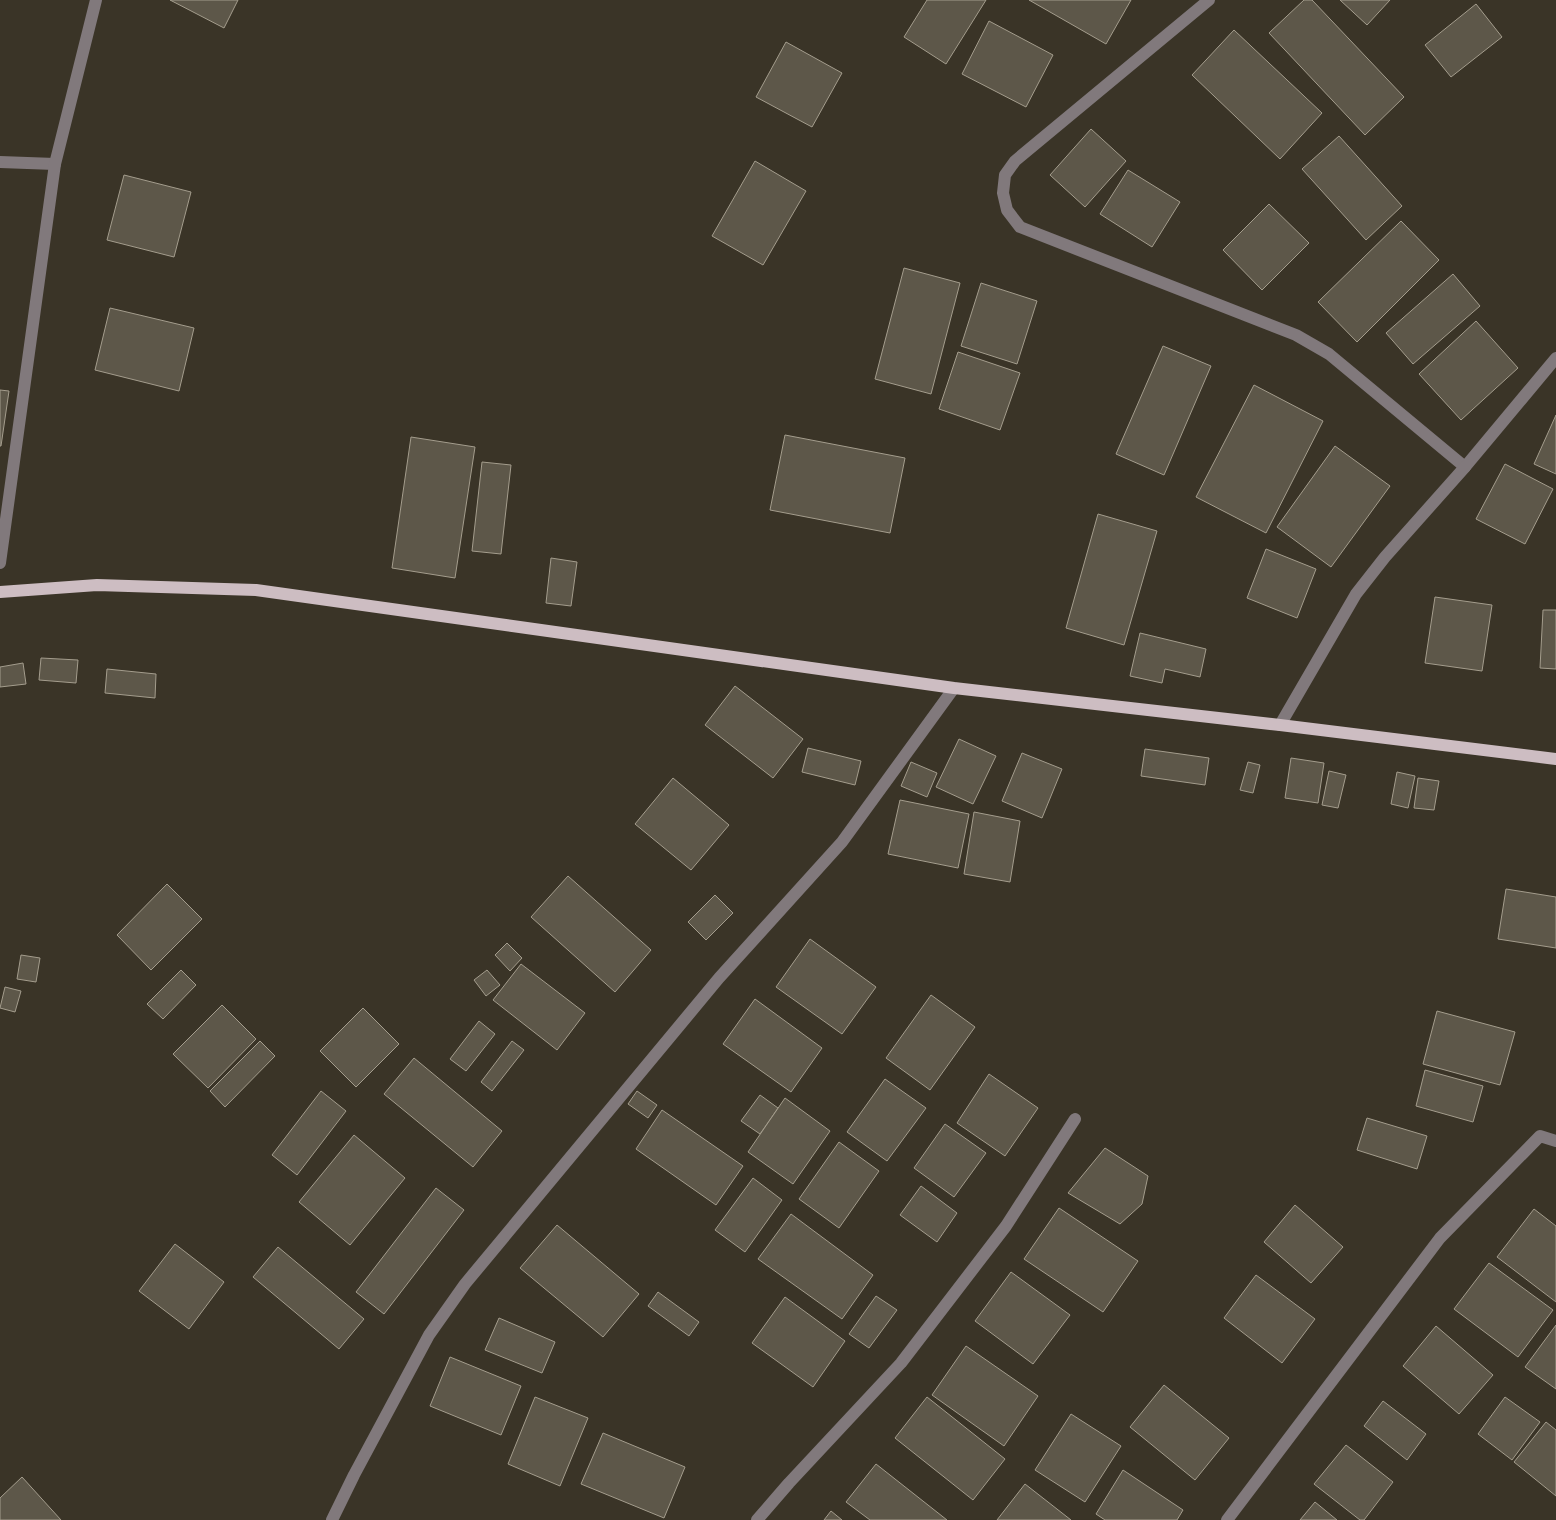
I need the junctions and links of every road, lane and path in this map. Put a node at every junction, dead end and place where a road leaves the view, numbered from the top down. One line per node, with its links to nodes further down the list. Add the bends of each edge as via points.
1 (96, 0): 4 (street)
2 (1209, 0): 6 (street, via 1015,161 1005,175 1003,193 1007,210 1020,227 1296,335 1329,354)
3 (0, 162): 4 (street)
4 (55, 164): 7 (street)
5 (1556, 358): 6 (street)
6 (1465, 467): 10 (street, via 1356,594)
7 (0, 563)
8 (0, 592): 9 (main road, via 97,585 256,590)
9 (954, 688): 10 (main road); 14 (street, via 842,842 719,978 465,1284 430,1335)
10 (1280, 725): 11 (main road)
11 (1556, 759)
12 (1075, 1119): 15 (street, via 1006,1226 901,1363)
13 (1556, 1141): 16 (street, via 1540,1136 1440,1238)
14 (332, 1520)
15 (757, 1520)
16 (1227, 1520)

